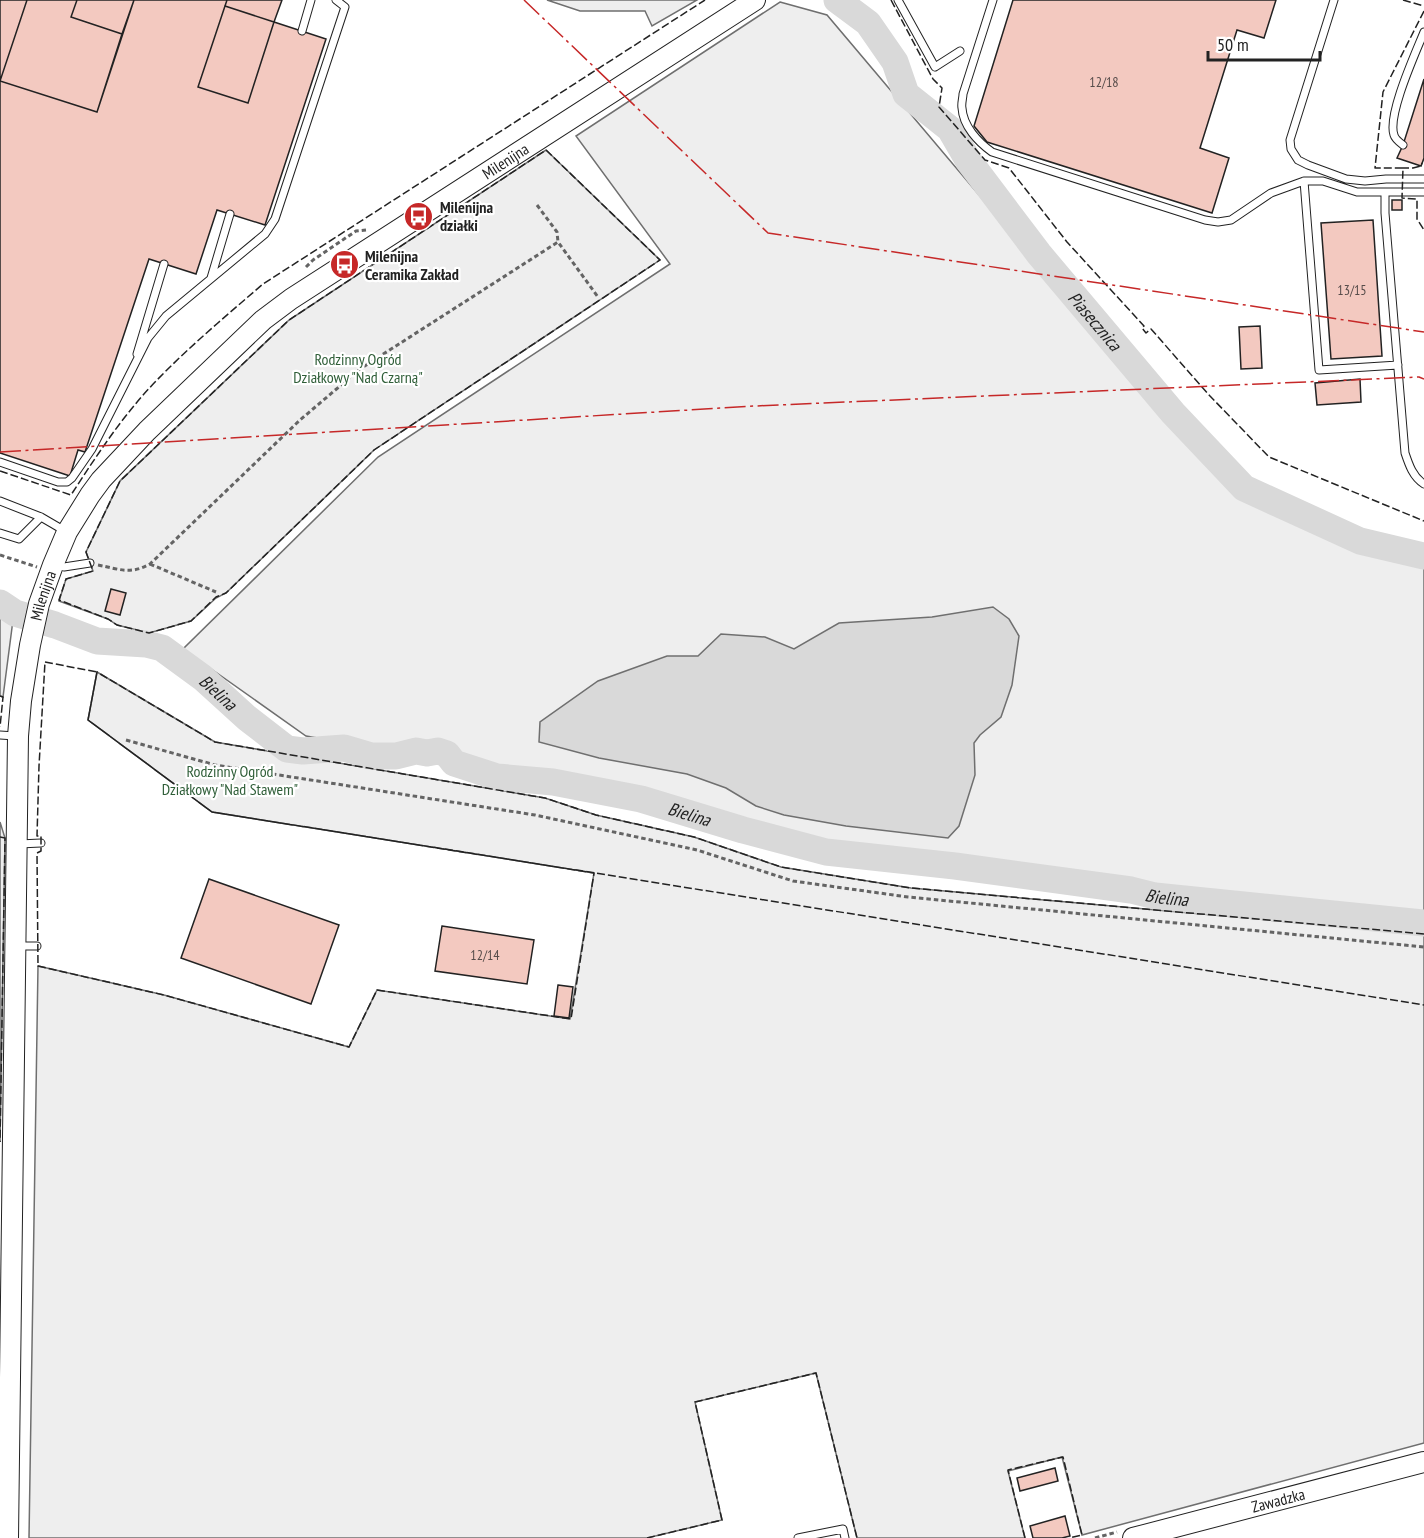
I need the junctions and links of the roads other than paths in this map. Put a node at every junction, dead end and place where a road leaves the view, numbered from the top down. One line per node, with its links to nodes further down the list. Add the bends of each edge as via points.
1 (311, 0): 7 (lane)
2 (336, 0): 17 (lane, via 345,7 275,219 265,234)
3 (755, 0): 24 (street, Milenijna, via 263,320 101,480)
4 (898, 0): 9 (lane, via 935,67)
5 (993, 0): 12 (lane, via 961,108 965,123 992,152 1218,222 1231,220 1271,193)
6 (1334, 0): 11 (lane, via 1290,140 1291,149 1298,160 1346,179)
7 (302, 31)
8 (1424, 32): 10 (lane, via 1399,94 1392,127 1394,137)
9 (960, 51)
10 (1403, 145)
11 (1424, 179)
12 (1304, 181): 13 (lane, via 1323,181 1357,192); 18 (lane, via 1319,370)
13 (1385, 192): 14 (lane); 18 (lane)
14 (1424, 192)
15 (230, 214): 17 (lane)
16 (164, 264): 19 (lane)
17 (210, 280): 19 (lane, via 166,316 148,338)
18 (1398, 365): 21 (lane, via 1405,453 1410,469)
19 (132, 371): 20 (lane, via 92,449 72,478 58,482)
20 (0, 462)
21 (1424, 484)
22 (0, 501): 23 (lane)
23 (41, 517): 24 (lane); 25 (lane, via 19,539)
24 (67, 532): 27 (street, Milenijna)
25 (0, 533)
26 (90, 563): 27 (lane)
27 (47, 566): 28 (street, Milenijna, via 21,701)
28 (9, 735): 30 (street, Milenijna)
29 (41, 843): 30 (lane)
30 (16, 844): 31 (street, Milenijna)
31 (15, 946): 32 (lane); 34 (street, Milenijna)
32 (37, 946)
33 (1424, 1462): 37 (street, Zawadzka)
34 (8, 1538)
35 (798, 1538): 36 (lane, via 843,1529)
36 (845, 1538)
37 (1134, 1538)

